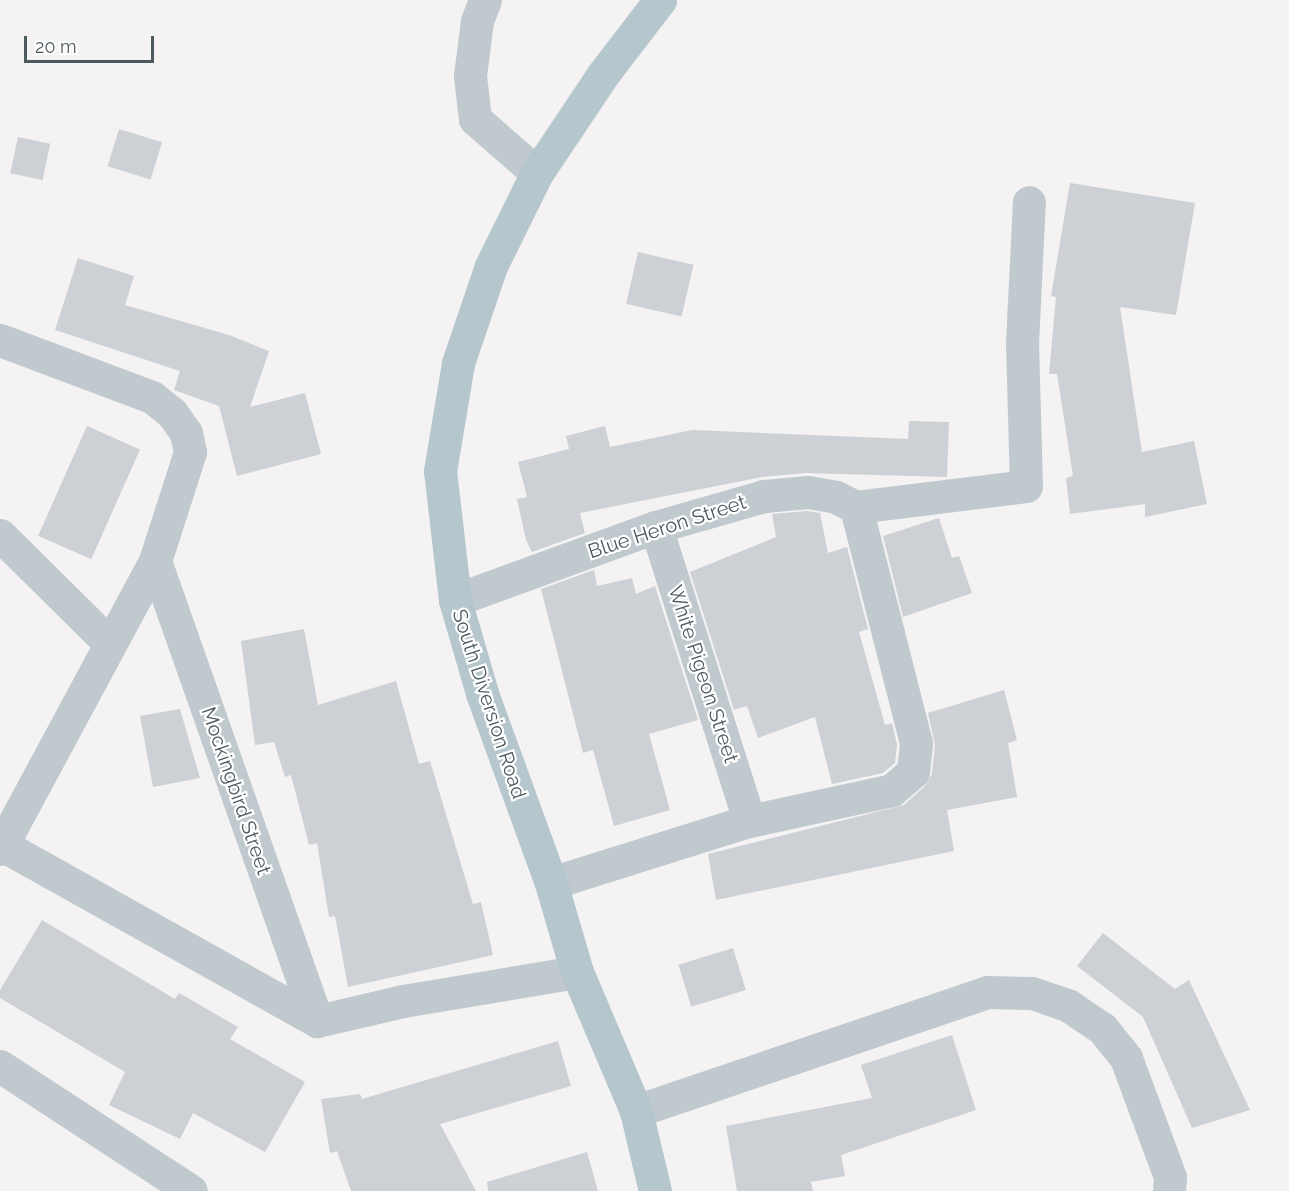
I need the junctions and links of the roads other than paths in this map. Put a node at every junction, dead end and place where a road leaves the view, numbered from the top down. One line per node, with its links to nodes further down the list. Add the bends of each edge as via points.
1 (485, 0): 3 (street, via 477,21 470,76 475,119)
2 (660, 0): 3 (main road, South Diversion Road, via 604,73)
3 (537, 173): 10 (main road, South Diversion Road, via 491,266 458,363 440,471)
4 (1029, 202): 6 (street, Blue Heron Street, via 1022,343 1026,486)
5 (0, 340): 9 (street, via 152,397 172,413 186,433 190,452)
6 (856, 507): 7 (street, Blue Heron Street, via 836,497 797,493 764,496); 12 (street, via 916,743 913,772 892,790)
7 (656, 527): 10 (street, Blue Heron Street); 12 (street, White Pigeon Street)
8 (0, 535): 11 (street)
9 (155, 561): 11 (street); 16 (street, Mockingbird Street)
10 (455, 600): 14 (main road, South Diversion Road, via 482,693)
11 (108, 643): 13 (street)
12 (749, 821): 14 (street)
13 (1, 847): 16 (street)
14 (551, 883): 15 (main road, South Diversion Road)
15 (577, 972): 16 (street, via 403,1001); 18 (main road, South Diversion Road)
16 (317, 1021)
17 (0, 1066): 19 (street)
18 (636, 1111): 20 (main road, South Diversion Road); 21 (street, via 987,992 1032,993 1070,1006 1102,1028 1126,1058 1170,1177)
19 (191, 1191)
20 (655, 1191)
21 (1169, 1191)

